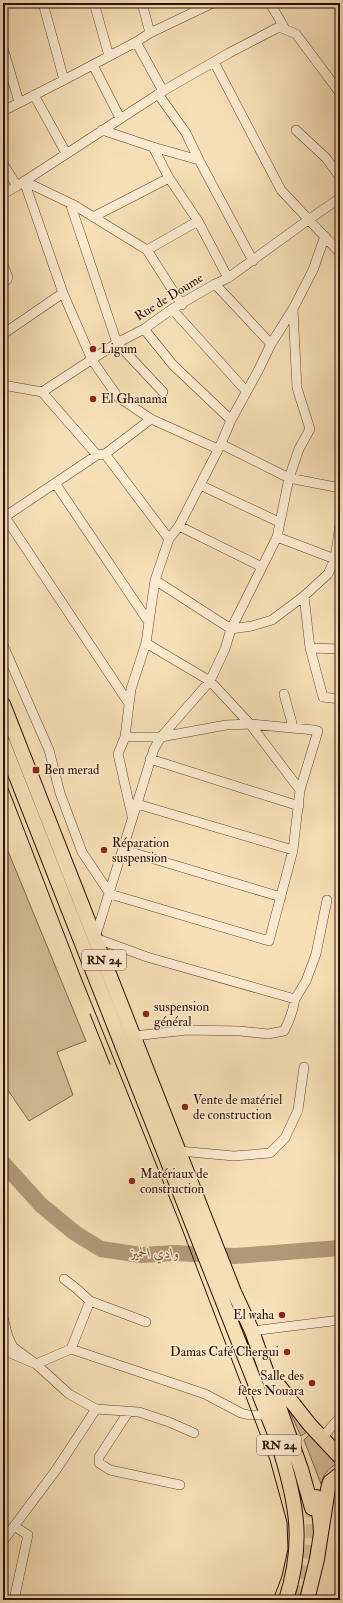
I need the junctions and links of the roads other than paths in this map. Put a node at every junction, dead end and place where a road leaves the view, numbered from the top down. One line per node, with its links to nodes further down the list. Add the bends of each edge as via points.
1 (43, 3): 14 (street)
2 (94, 3): 11 (street)
3 (142, 3): 8 (street)
4 (213, 3): 6 (street)
5 (270, 3): 7 (street)
6 (194, 7): 8 (street)
7 (285, 28): 12 (street, via 279,27); 16 (street, via 296,34)
8 (150, 33): 9 (street)
9 (136, 42): 11 (street); 15 (street)
10 (3, 48): 18 (street)
11 (109, 56): 13 (street)
12 (214, 62): 15 (street); 34 (street, via 281,190)
13 (93, 65): 14 (street); 20 (street)
14 (64, 80): 17 (street)
15 (160, 93): 20 (street); 25 (street, via 186,133)
16 (340, 93)
17 (34, 95): 18 (street); 24 (street)
18 (19, 102): 19 (street)
19 (3, 111)
20 (120, 118): 21 (street)
21 (102, 130): 23 (street); 24 (street)
22 (296, 130): 27 (street, via 326,158)
23 (152, 147): 25 (street); 28 (street)
24 (66, 153): 29 (street)
25 (199, 160): 39 (street)
26 (3, 164): 29 (street)
27 (340, 177)
28 (169, 178): 33 (street); 35 (street)
29 (21, 184): 30 (street); 32 (street); 44 (street)
30 (3, 194)
31 (340, 198): 34 (street, Rue de Doume)
32 (70, 203): 33 (street); 52 (street)
33 (93, 217): 37 (street)
34 (308, 220): 36 (street); 39 (street, Rue de Doume)
35 (198, 221): 37 (street); 41 (street)
36 (325, 236): 38 (street); 47 (street)
37 (147, 250): 45 (street)
38 (340, 253)
39 (253, 261): 41 (street, Rue de Doume)
40 (3, 265): 42 (street, via 8,277)
41 (228, 278): 43 (street, Rue de Doume)
42 (3, 282)
43 (215, 284): 45 (street, Rue de Doume); 53 (street)
44 (63, 293): 51 (street); 54 (street)
45 (182, 304): 46 (street, Rue de Doume)
46 (172, 309): 49 (street, Rue de Doume); 56 (street)
47 (293, 309): 53 (street); 63 (street, via 297,388 310,429 299,449)
48 (340, 318): 50 (street)
49 (144, 329): 52 (street, Rue de Doume); 60 (street, via 173,364)
50 (340, 329)
51 (3, 334)
52 (117, 343): 54 (street, Rue de Doume); 58 (street)
53 (271, 344): 56 (street)
54 (92, 360): 57 (street, Rue de Doume); 59 (street, via 118,397)
55 (3, 385): 57 (street)
56 (246, 391): 60 (street)
57 (42, 392): 62 (street)
58 (163, 392)
59 (151, 419): 61 (street); 62 (street)
60 (231, 420): 61 (street)
61 (219, 447): 63 (street); 65 (street)
62 (101, 455): 64 (street); 72 (street)
63 (289, 478): 66 (street); 68 (street)
64 (55, 484): 67 (street); 77 (street)
65 (200, 485): 68 (street); 70 (street)
66 (340, 488)
67 (4, 518): 86 (street)
68 (280, 522): 71 (street)
69 (340, 524): 73 (street)
70 (179, 526): 72 (street); 74 (street)
71 (277, 537): 73 (street); 74 (street)
72 (169, 539): 75 (street)
73 (335, 559): 76 (street, via 328,574)
74 (262, 567): 78 (street)
75 (155, 580): 77 (street); 78 (street)
76 (304, 596): 78 (street, via 272,620); 81 (street)
77 (148, 621): 79 (street)
78 (231, 629): 83 (street)
79 (146, 643): 83 (street); 86 (street)
80 (3, 644): 100 (street, via 49,750 60,793 82,852)
81 (310, 648): 82 (street); 85 (street, via 323,697)
82 (340, 649)
83 (210, 681): 88 (street); 91 (street)
84 (284, 694): 89 (street)
85 (340, 699)
86 (128, 702): 90 (street)
87 (3, 704): 103 (main road, RN 24)
88 (250, 724): 89 (street); 91 (street, via 226,725); 94 (street)
89 (293, 727): 94 (street, via 318,731)
90 (125, 737): 91 (street); 97 (street, via 118,754)
91 (161, 737): 93 (street)
92 (3, 743): 118 (main road, RN 24)
93 (150, 759): 95 (street); 96 (street)
94 (300, 790): 96 (street)
95 (137, 804): 97 (street); 99 (street)
96 (299, 806): 99 (street)
97 (132, 816): 98 (street)
98 (124, 850): 100 (street); 101 (street)
99 (293, 850): 101 (street)
100 (110, 894): 101 (street, via 269,941); 103 (street)
101 (281, 897)
102 (327, 900): 104 (street, via 316,954)
103 (95, 938): 104 (street, via 147,957); 105 (main road, RN 24)
104 (296, 999): 105 (street, via 284,1031 277,1033 187,1030)
105 (134, 1036): 107 (main road, RN 24)
106 (304, 1067): 107 (street, via 298,1110 285,1138 270,1153 234,1156)
107 (179, 1151): 113 (main road, RN 24)
108 (64, 1279): 109 (street)
109 (90, 1301): 112 (street); 114 (street)
110 (3, 1317): 116 (street, via 13,1347)
111 (340, 1320): 113 (street)
112 (146, 1322)
113 (252, 1331): 117 (main road, RN 24)
114 (71, 1349): 116 (street); 121 (street, via 205,1394 248,1415)
115 (3, 1350): 116 (street)
116 (36, 1364): 119 (street, via 69,1394)
117 (265, 1368): 118 (main road, via 301,1469 309,1511 282,1441); 124 (main road, RN 24); 129 (main road, RN 24, via 308,1471 318,1506)
118 (252, 1377): 121 (main road, RN 24)
119 (96, 1409): 120 (street); 128 (street, via 56,1470)
120 (129, 1411): 123 (street, via 170,1422); 127 (street, via 99,1457 99,1463 110,1470)
121 (268, 1415): 132 (main road, RN 24, via 289,1480 297,1518 294,1567)
122 (340, 1417): 124 (street)
123 (194, 1433)
124 (322, 1438): 125 (main road, RN 24)
125 (340, 1457)
126 (340, 1474): 129 (main road, RN 24, via 330,1482)
127 (180, 1485)
128 (14, 1526): 130 (street); 131 (street, via 28,1535)
129 (321, 1532): 133 (main road, RN 24)
130 (3, 1541)
131 (14, 1600)
132 (286, 1600)
133 (307, 1600)

